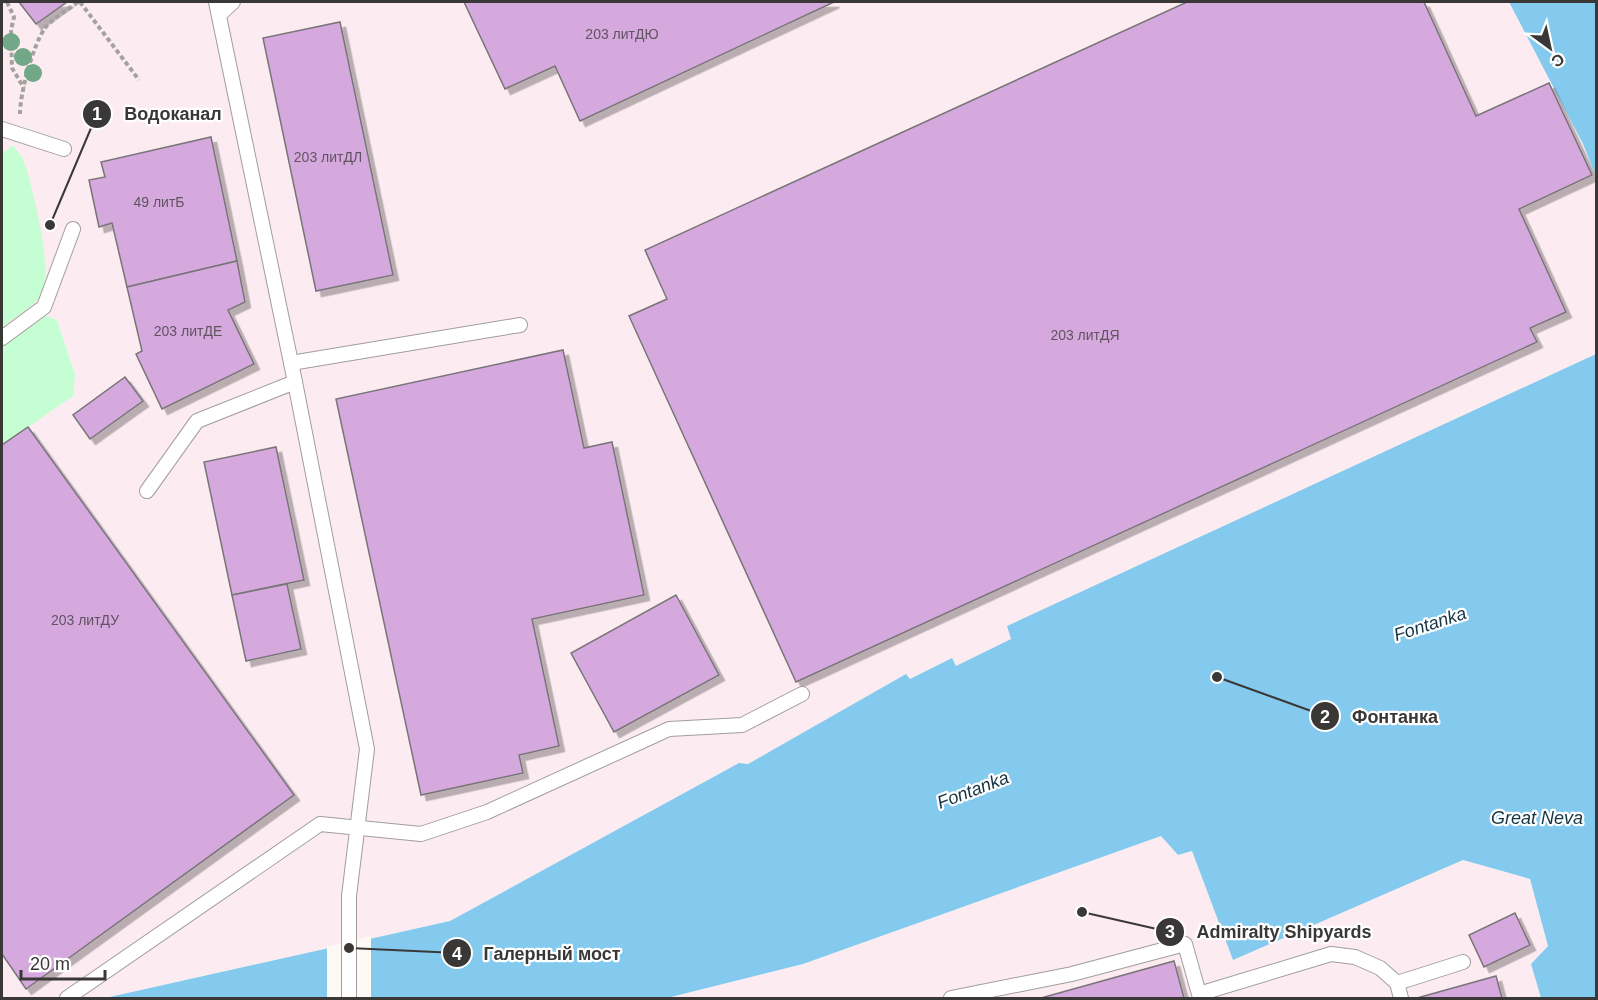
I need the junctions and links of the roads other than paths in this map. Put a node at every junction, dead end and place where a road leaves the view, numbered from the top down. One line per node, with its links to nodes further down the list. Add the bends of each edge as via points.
1 (233, 2): 2 (lane)
2 (217, 8): 8 (lane)
3 (2, 129): 4 (lane)
4 (64, 149)
5 (73, 229): 7 (lane, via 44,307)
6 (520, 325): 8 (lane)
7 (2, 338)
8 (291, 363): 9 (lane)
9 (295, 382): 10 (lane, via 198,421); 12 (lane, via 367,749)
10 (147, 491)
11 (802, 694): 12 (lane, via 742,725 669,729 487,812 421,834)
12 (357, 826): 16 (lane, via 320,824); 17 (lane, via 349,896)
13 (1462, 962): 14 (lane)
14 (1396, 984): 15 (lane, via 1380,968 1355,957 1331,954); 19 (lane)
15 (1200, 996): 18 (lane, via 1185,944 1072,974)
16 (68, 999)
17 (349, 999)
18 (951, 999)
19 (1401, 999)

